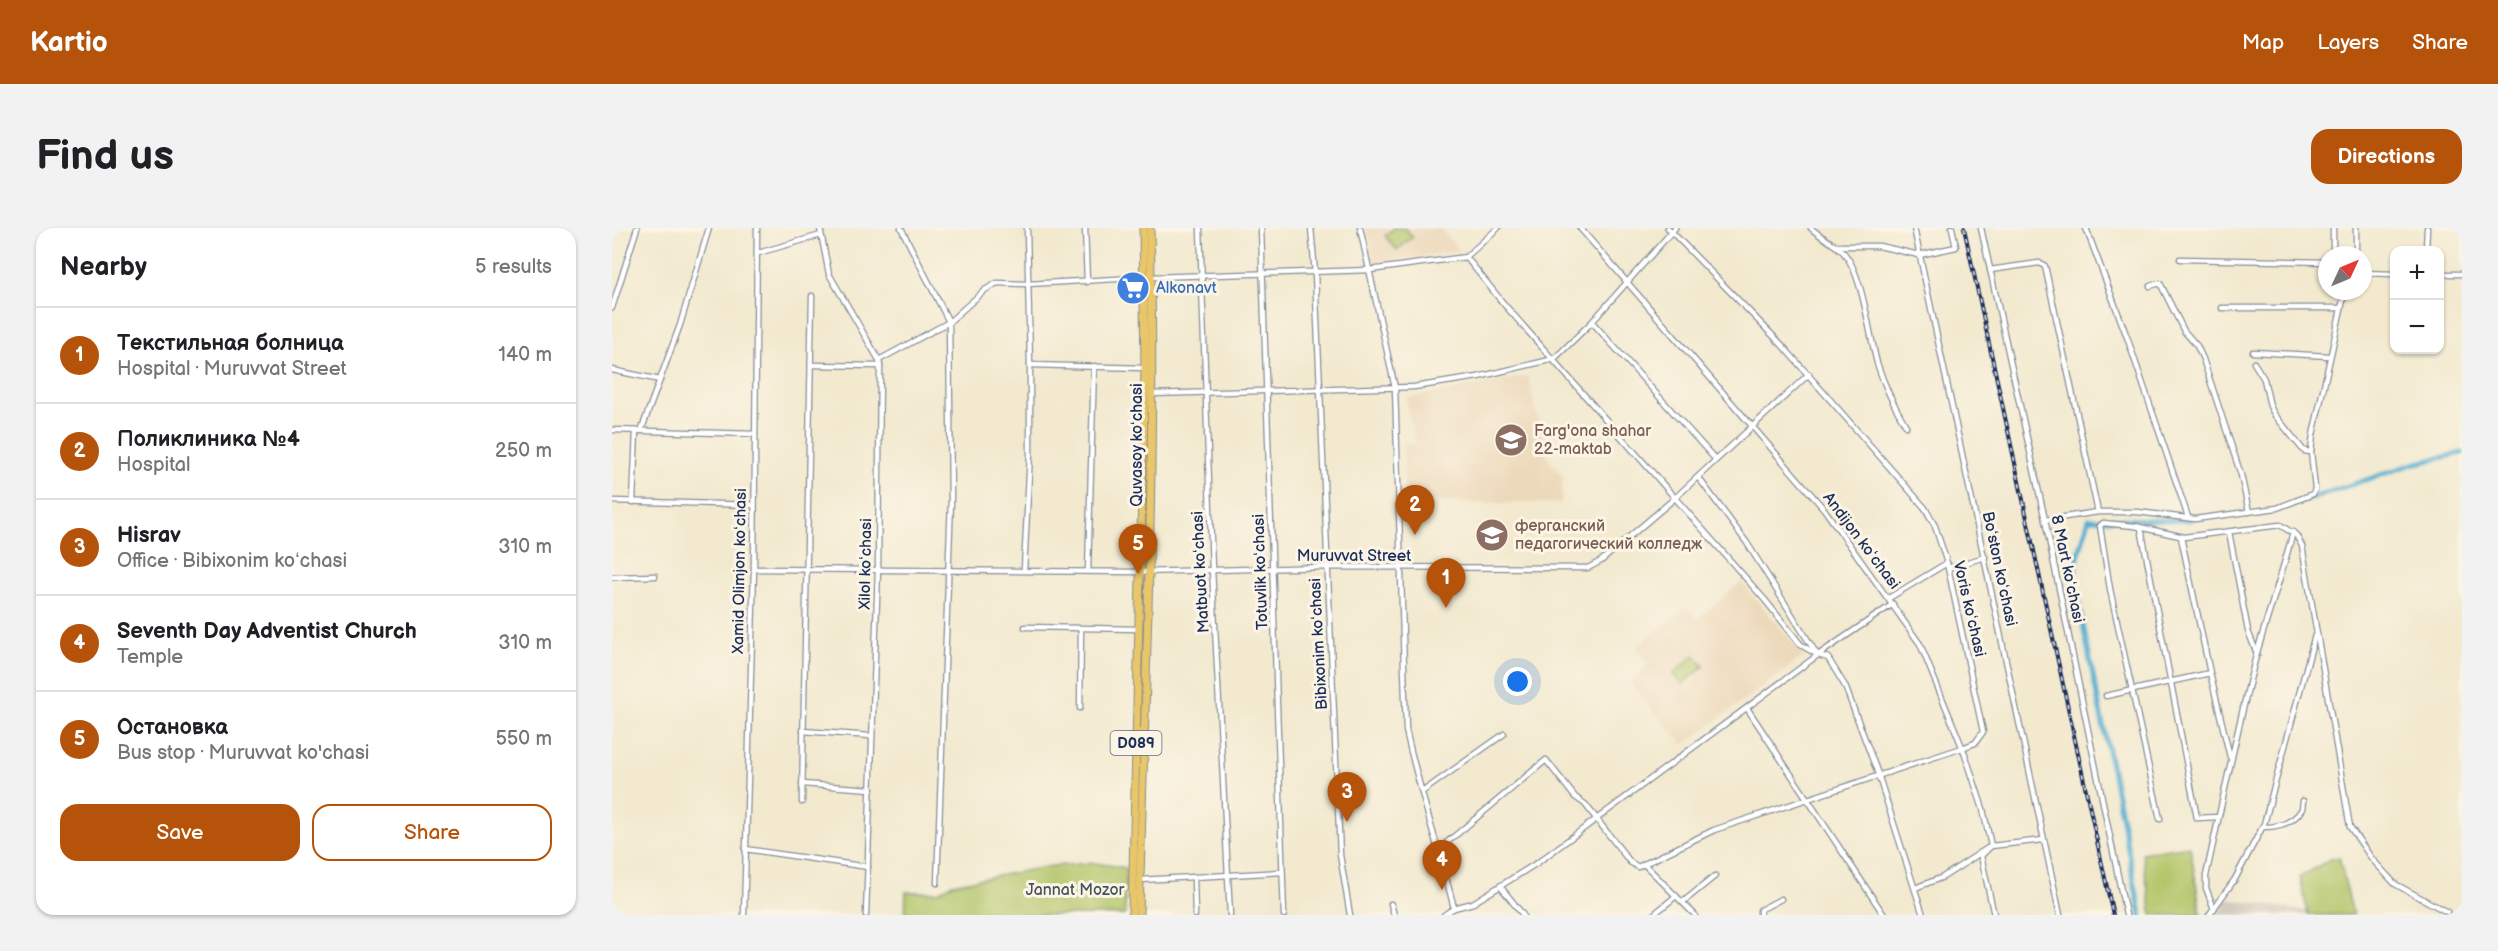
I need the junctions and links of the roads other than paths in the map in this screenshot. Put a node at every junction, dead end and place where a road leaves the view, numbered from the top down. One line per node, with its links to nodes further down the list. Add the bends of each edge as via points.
1 (637, 228): 51 (street)
2 (709, 228): 67 (street)
3 (757, 228): 30 (street, Xamid Olimjon koʻchasi)
4 (820, 228): 25 (street)
5 (901, 228): 54 (street)
6 (1027, 228): 47 (street)
7 (1085, 228): 45 (street)
8 (1143, 228): 44 (main road, Quvasoy koʻchasi / D089)
9 (1150, 228): 44 (main road, Quvasoy koʻchasi / D089)
10 (1200, 228): 43 (street, Matbuot koʻchasi)
11 (1262, 228): 42 (street, Totuvlik koʻchasi)
12 (1311, 228): 37 (street, Bibixonim koʻchasi)
13 (1360, 228): 35 (street)
14 (1498, 228): 32 (street)
15 (1580, 228): 46 (street, Andijon koʻchasi)
16 (1811, 228): 26 (street)
17 (1914, 228): 31 (street, Boʻston koʻchasi)
18 (1952, 228): 31 (street, via 1956,247)
19 (1981, 228): 36 (street, 8 Mart koʻchasi)
20 (2086, 228): 87 (street)
21 (2333, 228): 27 (street)
22 (2356, 228): 28 (street)
23 (2427, 228): 29 (street)
24 (1672, 229): 46 (street); 66 (street, Voris koʻchasi)
25 (821, 236): 30 (street); 59 (street, via 829,274)
26 (1835, 246): 31 (street, via 1879,246); 73 (street, via 1848,260 1860,288 1878,364)
27 (2333, 246)
28 (2356, 246)
29 (2426, 246)
30 (758, 253): 77 (street, Xamid Olimjon koʻchasi)
31 (1919, 255): 93 (street, Boʻston koʻchasi)
32 (1466, 257): 35 (street); 58 (street)
33 (2180, 259): 34 (street)
34 (2318, 262)
35 (1370, 270): 37 (street); 68 (street)
36 (1990, 270): 85 (street, via 2039,263 2045,266); 88 (street, 8 Mart koʻchasi)
37 (1315, 273): 42 (street); 69 (street, Bibixonim koʻchasi)
38 (2372, 273): 40 (street)
39 (2462, 273): 41 (street)
40 (2390, 274)
41 (2444, 274)
42 (1263, 275): 43 (street); 70 (street, Totuvlik koʻchasi)
43 (1202, 276): 44 (street); 72 (street, Matbuot koʻchasi)
44 (1148, 277): 45 (street); 63 (main road, Quvasoy koʻchasi / D089); 71 (main road, Quvasoy koʻchasi / D089)
45 (1087, 282): 47 (street)
46 (1627, 282): 55 (street); 74 (street, Andijon koʻchasi)
47 (1028, 284): 54 (street, via 997,283); 61 (street)
48 (2150, 286): 86 (street, via 2160,283 2184,331 2197,345 2229,437)
49 (812, 296): 62 (street)
50 (2343, 300): 53 (street)
51 (612, 308)
52 (2222, 308): 53 (street)
53 (2341, 308): 57 (street)
54 (949, 322): 59 (street); 102 (street)
55 (1592, 322): 58 (street); 79 (street)
56 (2253, 352): 57 (street)
57 (2330, 356): 78 (street)
58 (1554, 359): 68 (street, via 1437,384); 81 (street)
59 (879, 363): 62 (street); 101 (street, Xilol koʻchasi)
60 (2254, 363): 78 (street, via 2264,379 2274,414 2304,451)
61 (1030, 364): 64 (street); 103 (street)
62 (811, 365): 98 (street)
63 (1145, 365): 64 (street); 106 (main road, Quvasoy koʻchasi / D089)
64 (1094, 366): 104 (street)
65 (612, 370): 67 (street)
66 (1809, 374): 74 (street, Muruvvat Street); 94 (street, Voris koʻchasi, via 1925,508)
67 (660, 380): 76 (street)
68 (1395, 388): 69 (street); 96 (street)
69 (1319, 389): 70 (street); 95 (street, Bibixonim koʻchasi)
70 (1266, 392): 72 (street); 100 (street, Totuvlik koʻchasi)
71 (1151, 394): 72 (street); 105 (main road, Quvasoy koʻchasi / D089)
72 (1205, 394): 99 (street, Matbuot koʻchasi)
73 (1906, 426)
74 (1751, 427): 79 (street, Muruvvat Street); 109 (street, Andijon koʻchasi, via 1824,509)
75 (612, 430): 76 (street)
76 (638, 431): 77 (street); 83 (street)
77 (755, 434): 84 (street, Xamid Olimjon koʻchasi)
78 (2311, 452): 86 (street, via 2313,494 2287,505)
79 (1715, 459): 80 (street, Muruvvat Street)
80 (1698, 477): 81 (street, Muruvvat Street); 116 (street, via 1748,543)
81 (1675, 498): 96 (street, Muruvvat Street, via 1588,568); 116 (street, via 1801,645)
82 (612, 501): 83 (street)
83 (633, 502): 84 (street)
84 (753, 505): 97 (street, Xamid Olimjon koʻchasi)
85 (2098, 512): 87 (street); 88 (street)
86 (2249, 512): 87 (street)
87 (2188, 517)
88 (2045, 520): 178 (street, 8 Mart koʻchasi)
89 (2141, 528): 92 (street); 118 (street); 119 (street, via 2103,523 2099,529)
90 (2229, 532): 91 (street, via 2276,524); 92 (street); 115 (street, via 2248,631)
91 (2293, 532): 114 (street, via 2302,546); 115 (street)
92 (2181, 537): 117 (street)
93 (1985, 556): 94 (street); 139 (street, Boʻston koʻchasi)
94 (1948, 566): 109 (street); 126 (street, Voris koʻchasi, via 1983,732 1975,743)
95 (1327, 567): 96 (street, Muruvvat Street); 100 (street, Muruvvat Street); 167 (street, Bibixonim koʻchasi, via 1341,855)
96 (1401, 568): 131 (street, via 1406,730)
97 (754, 569): 98 (street, Muruvvat Street); 141 (street, Xamid Olimjon koʻchasi)
98 (807, 569): 101 (street, Muruvvat Street); 123 (street)
99 (1212, 569): 100 (street, Muruvvat Street); 105 (street, Muruvvat Street); 146 (street, Matbuot koʻchasi)
100 (1272, 569): 145 (street, Totuvlik koʻchasi)
101 (878, 570): 102 (street, Muruvvat Street); 125 (street, Xilol koʻchasi)
102 (948, 570): 103 (street, Muruvvat Street); 150 (street)
103 (1024, 570): 104 (street, Muruvvat Street)
104 (1088, 571): 106 (street, Muruvvat Street)
105 (1150, 571): 106 (street, Muruvvat Street); 149 (main road, Quvasoy koʻchasi / D089)
106 (1141, 572): 113 (main road, Quvasoy koʻchasi / D089)
107 (655, 576): 108 (street)
108 (612, 577)
109 (1889, 598): 110 (street, Andijon koʻchasi)
110 (1893, 604): 116 (street); 126 (street, Andijon koʻchasi, via 1920,644)
111 (1025, 627): 112 (street)
112 (1081, 628): 113 (street); 121 (street)
113 (1139, 629): 162 (main road, Quvasoy koʻchasi / D089)
114 (2315, 636): 138 (street); 159 (street, via 2350,827 2372,860 2395,884)
115 (2257, 654): 127 (street)
116 (1818, 655): 122 (street); 128 (street, via 1828,658 1845,686)
117 (2210, 674): 118 (street); 127 (street)
118 (2170, 682): 119 (street); 135 (street, via 2197,818)
119 (2132, 690): 120 (street); 137 (street)
120 (2106, 696)
121 (1080, 708)
122 (1747, 708): 132 (street); 136 (street)
123 (803, 731): 125 (street); 129 (street)
124 (1504, 734): 131 (street)
125 (871, 736): 130 (street, Xilol koʻchasi)
126 (1962, 748): 128 (street, Voris koʻchasi); 140 (street, Andijon koʻchasi)
127 (2230, 759): 135 (street)
128 (1878, 774): 132 (street, Voris koʻchasi); 152 (street)
129 (802, 784): 130 (street); 134 (street)
130 (871, 789): 144 (street, Xilol koʻchasi)
131 (1422, 792): 142 (street)
132 (1806, 798): 143 (street, Voris koʻchasi, via 1714,830); 174 (street)
133 (2302, 801): 138 (street, via 2302,809 2293,819 2278,827)
134 (802, 802)
135 (2218, 818): 158 (street, via 2205,881)
136 (1596, 819): 142 (street, via 1546,760); 143 (street, via 1634,866); 151 (street)
137 (2160, 819)
138 (2263, 827): 158 (street)
139 (2043, 840): 140 (street); 177 (street, Boʻston koʻchasi)
140 (1991, 846): 152 (street, via 1943,877); 176 (street, via 1981,856)
141 (745, 849): 144 (street); 160 (street, Xamid Olimjon koʻchasi)
142 (1439, 849): 157 (street)
143 (1644, 864): 153 (street)
144 (868, 867): 161 (street, Xilol koʻchasi)
145 (1282, 872): 146 (street); 166 (street, Totuvlik koʻchasi)
146 (1228, 875): 148 (street); 165 (street, Matbuot koʻchasi)
147 (1715, 876): 155 (street)
148 (1194, 877): 149 (street); 164 (street)
149 (1140, 880): 163 (main road, Quvasoy koʻchasi / D089)
150 (938, 883)
151 (1500, 886): 157 (street, via 1473,903); 170 (street)
152 (1915, 888): 175 (street)
153 (1676, 896): 155 (street); 171 (street)
154 (1781, 899): 173 (street, via 1760,910)
155 (1683, 902): 172 (street)
156 (1391, 903): 168 (street)
157 (1454, 908): 169 (street)
158 (2214, 909): 179 (street)
159 (2447, 912)
160 (745, 915)
161 (866, 915)
162 (1132, 915)
163 (1139, 915)
164 (1195, 915)
165 (1230, 915)
166 (1284, 915)
167 (1350, 915)
168 (1394, 915)
169 (1444, 915)
170 (1523, 915)
171 (1653, 915)
172 (1695, 915)
173 (1760, 915)
174 (1884, 915)
175 (1923, 915)
176 (1994, 915)
177 (2060, 915)
178 (2126, 915)
179 (2209, 915)

